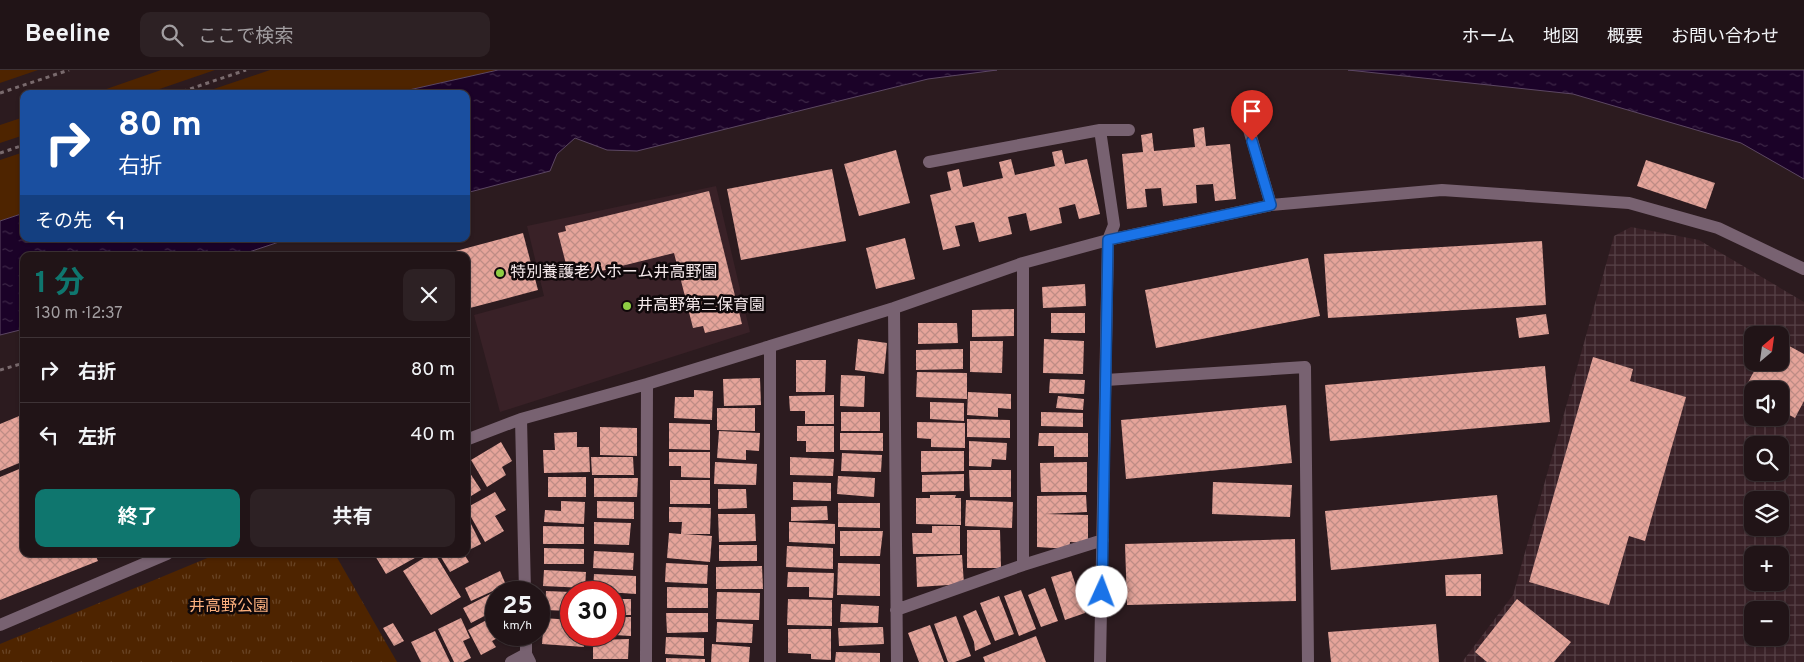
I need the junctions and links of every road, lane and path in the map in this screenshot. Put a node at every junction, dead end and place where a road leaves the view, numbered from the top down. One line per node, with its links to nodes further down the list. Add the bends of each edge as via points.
1 (69, 70): 4 (path)
2 (246, 70): 3 (path)
3 (188, 90)
4 (0, 92)
5 (1243, 109): 11 (street)
6 (1100, 130): 7 (street); 10 (street); 12 (street, via 1114,225)
7 (1129, 130)
8 (20, 146): 9 (path)
9 (0, 153)
10 (929, 162)
11 (1271, 205): 12 (street); 14 (street, via 1442,190 1629,203 1718,228)
12 (1108, 240): 13 (street); 19 (street)
13 (1024, 263): 15 (street); 25 (street)
14 (1804, 269)
15 (894, 308): 16 (street); 27 (street)
16 (770, 346): 20 (street); 32 (street)
17 (20, 364): 18 (path)
18 (0, 370)
19 (1106, 380): 23 (street); 35 (street, via 1305,367)
20 (647, 384): 21 (street); 31 (street)
21 (521, 419): 22 (street); 26 (street)
22 (470, 438)
23 (1103, 540): 25 (street); 34 (street)
24 (160, 557): 28 (street)
25 (1024, 564): 27 (street)
26 (525, 581)
27 (896, 610): 33 (street)
28 (0, 625)
29 (528, 658): 30 (street)
30 (511, 662)
31 (646, 662)
32 (770, 662)
33 (897, 662)
34 (1100, 662)
35 (1308, 662)

